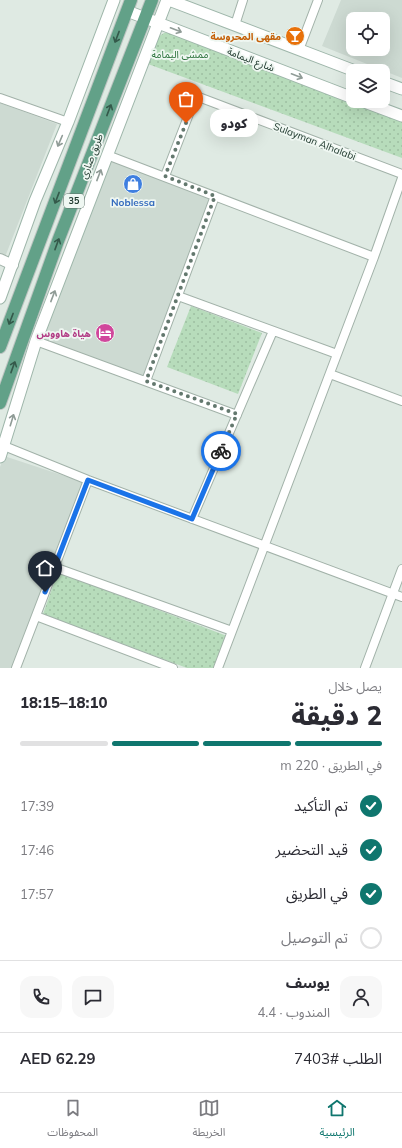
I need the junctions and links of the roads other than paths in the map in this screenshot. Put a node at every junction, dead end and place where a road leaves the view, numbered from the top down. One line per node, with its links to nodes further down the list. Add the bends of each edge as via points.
1 (114, 0): 18 (main road)
2 (152, 0): 7 (main road, طريق صاري / 35)
3 (168, 0): 8 (main road); 9 (main road)
4 (243, 0): 9 (street)
5 (318, 0): 10 (street)
6 (129, 6): 7 (main road, شارع اليمامة); 32 (main road, طريق صاري / 35, one-way to 32)
7 (145, 18): 8 (main road, شارع اليمامة); 37 (main road, طريق صاري / 35, one-way to 7, via 58,241)
8 (158, 23): 14 (main road, شارع اليمامة, one-way to 14); 19 (main road)
9 (234, 25): 10 (main road)
10 (299, 50): 11 (main road)
11 (346, 68)
12 (390, 85): 13 (main road)
13 (402, 89)
14 (346, 95)
15 (0, 98): 18 (street)
16 (381, 108): 17 (main road)
17 (402, 116)
18 (68, 122): 26 (main road, one-way to 26, via 34,201)
19 (107, 155): 21 (street); 31 (main road, one-way to 19)
20 (402, 174): 21 (street, Sulayman Alhalabi, via 196,96)
21 (165, 176): 23 (street)
22 (402, 178): 24 (street)
23 (215, 196): 24 (street); 28 (street)
24 (374, 257): 33 (street)
25 (0, 259): 26 (street)
26 (13, 265): 27 (main road)
27 (2, 286): 29 (main road)
28 (178, 296): 30 (street); 35 (street)
29 (0, 298)
30 (272, 330): 33 (street); 38 (street)
31 (36, 341): 35 (street); 39 (main road, one-way to 31)
32 (0, 347)
33 (337, 354): 34 (street)
34 (330, 374): 36 (street); 43 (street)
35 (146, 381): 38 (street)
36 (402, 401)
37 (0, 403)
38 (237, 414): 42 (street)
39 (4, 446): 40 (main road); 41 (street)
40 (0, 457)
41 (88, 480): 42 (street); 44 (street)
42 (192, 519): 43 (street)
43 (264, 546): 46 (street); 49 (street)
44 (54, 567): 48 (street); 49 (street)
45 (402, 569): 46 (street)
46 (393, 593): 47 (street); 53 (street)
47 (402, 597)
48 (36, 616): 50 (street); 51 (street)
49 (232, 631): 52 (street)
50 (16, 668)
51 (173, 668)
52 (218, 668)
53 (365, 668)

